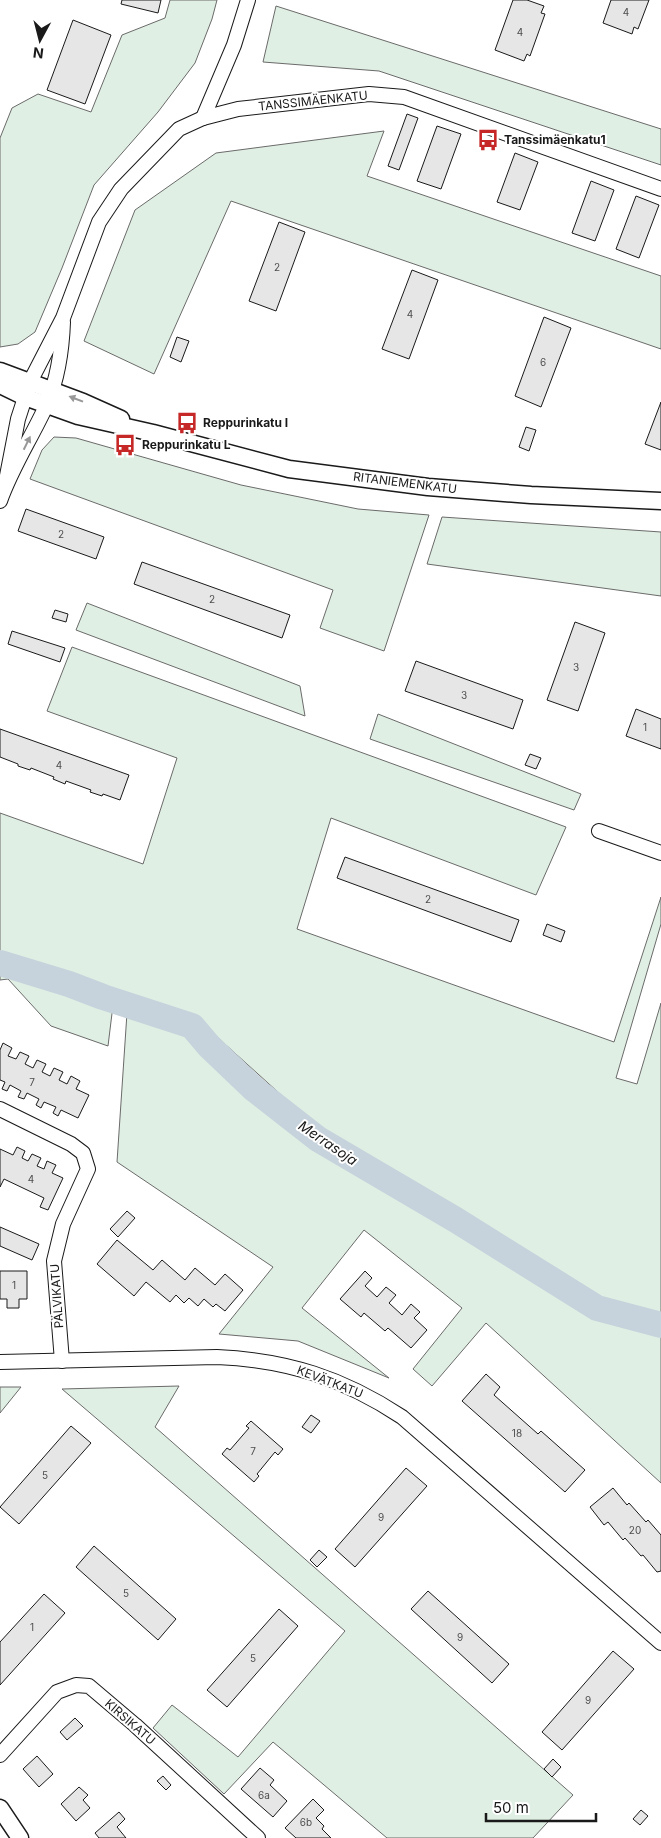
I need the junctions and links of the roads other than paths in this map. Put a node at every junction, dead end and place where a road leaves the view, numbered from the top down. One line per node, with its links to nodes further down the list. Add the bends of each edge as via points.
1 (248, 0): 2 (street, via 234,45)
2 (203, 118): 3 (street, TANSSIMÄENKATU, via 238,109 369,94 404,97); 4 (street, TANSSIMÄENKATU, via 179,129 121,189 99,222)
3 (661, 189)
4 (63, 318): 7 (street, TANSSIMÄENKATU); 8 (street, TANSSIMÄENKATU, via 59,367)
5 (0, 372): 7 (street, RITANIEMENKATU)
6 (0, 385): 7 (street, RITANIEMENKATU)
7 (28, 390): 8 (street, RITANIEMENKATU); 9 (street, TANSSIMÄENKATU, via 12,446)
8 (49, 397): 9 (street, TANSSIMÄENKATU, one-way to 8); 11 (street, RITANIEMENKATU, via 83,402 153,433 298,470 447,488)
9 (5, 486): 10 (street)
10 (0, 501)
11 (661, 501)
12 (599, 831): 13 (street)
13 (661, 853)
14 (0, 1109): 15 (street, PÄLVIKATU, via 71,1144 84,1153 88,1169 63,1224 54,1261)
15 (62, 1361): 16 (street, KEVÄTKATU); 17 (street, KEVÄTKATU, via 244,1358 280,1364 347,1386 402,1417)
16 (0, 1362)
17 (661, 1643)
18 (0, 1755): 21 (street, KIRSIKATU, via 57,1692 76,1685 88,1686 136,1725)
19 (0, 1808): 20 (street)
20 (20, 1838)
21 (258, 1838)

